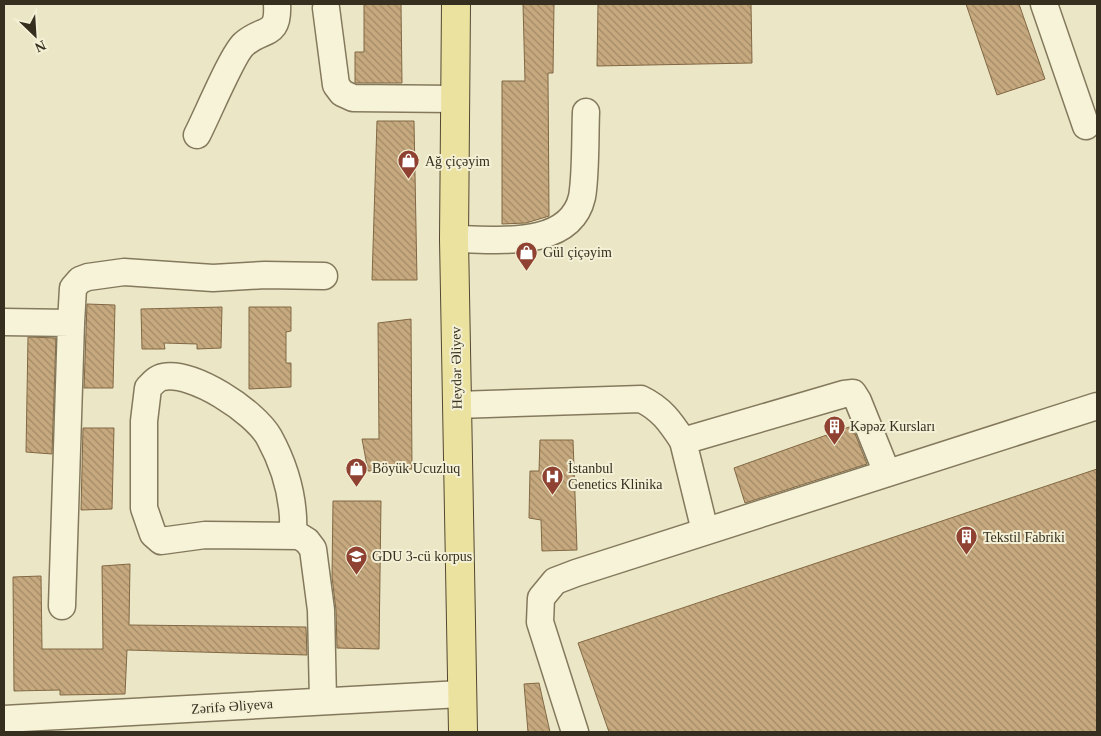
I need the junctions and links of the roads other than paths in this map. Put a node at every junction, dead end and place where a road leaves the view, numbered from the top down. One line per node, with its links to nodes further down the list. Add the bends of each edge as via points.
1 (277, 4): 8 (street, via 278,19 274,27 243,44)
2 (456, 4): 5 (main road, Heydər Əliyev)
3 (1044, 4): 7 (street)
4 (326, 8): 5 (street, via 336,85 342,94 353,98)
5 (455, 99): 9 (main road, Heydər Əliyev)
6 (586, 112): 9 (street, via 582,198 571,218 555,232 523,239)
7 (1086, 126)
8 (197, 135)
9 (454, 239): 13 (main road, Heydər Əliyev)
10 (324, 276): 12 (street, via 213,278 124,272 88,277 73,288)
11 (4, 322): 12 (street)
12 (71, 323): 19 (street)
13 (457, 405): 15 (street, via 642,399 667,417); 20 (main road, Heydər Əliyev)
14 (1097, 406): 16 (street)
15 (683, 441): 16 (street, via 852,393); 17 (street)
16 (887, 474): 17 (street)
17 (705, 531): 26 (street, via 555,581 540,598 540,622)
18 (293, 536): 18 (street, via 205,535 161,541 154,534 144,508 144,421 148,388 160,377 171,376 199,383 227,398 267,434 288,484 294,513); 21 (street, via 308,541 313,549 321,610)
19 (62, 606)
20 (461, 694): 21 (street, Zərifə Əliyeva); 25 (main road, Heydər Əliyev)
21 (323, 700): 23 (street, Zərifə Əliyeva)
22 (4, 719): 24 (street, Zərifə Əliyeva)
23 (172, 721): 24 (street, Zərifə Əliyeva)
24 (92, 724)
25 (463, 732)
26 (575, 732)

